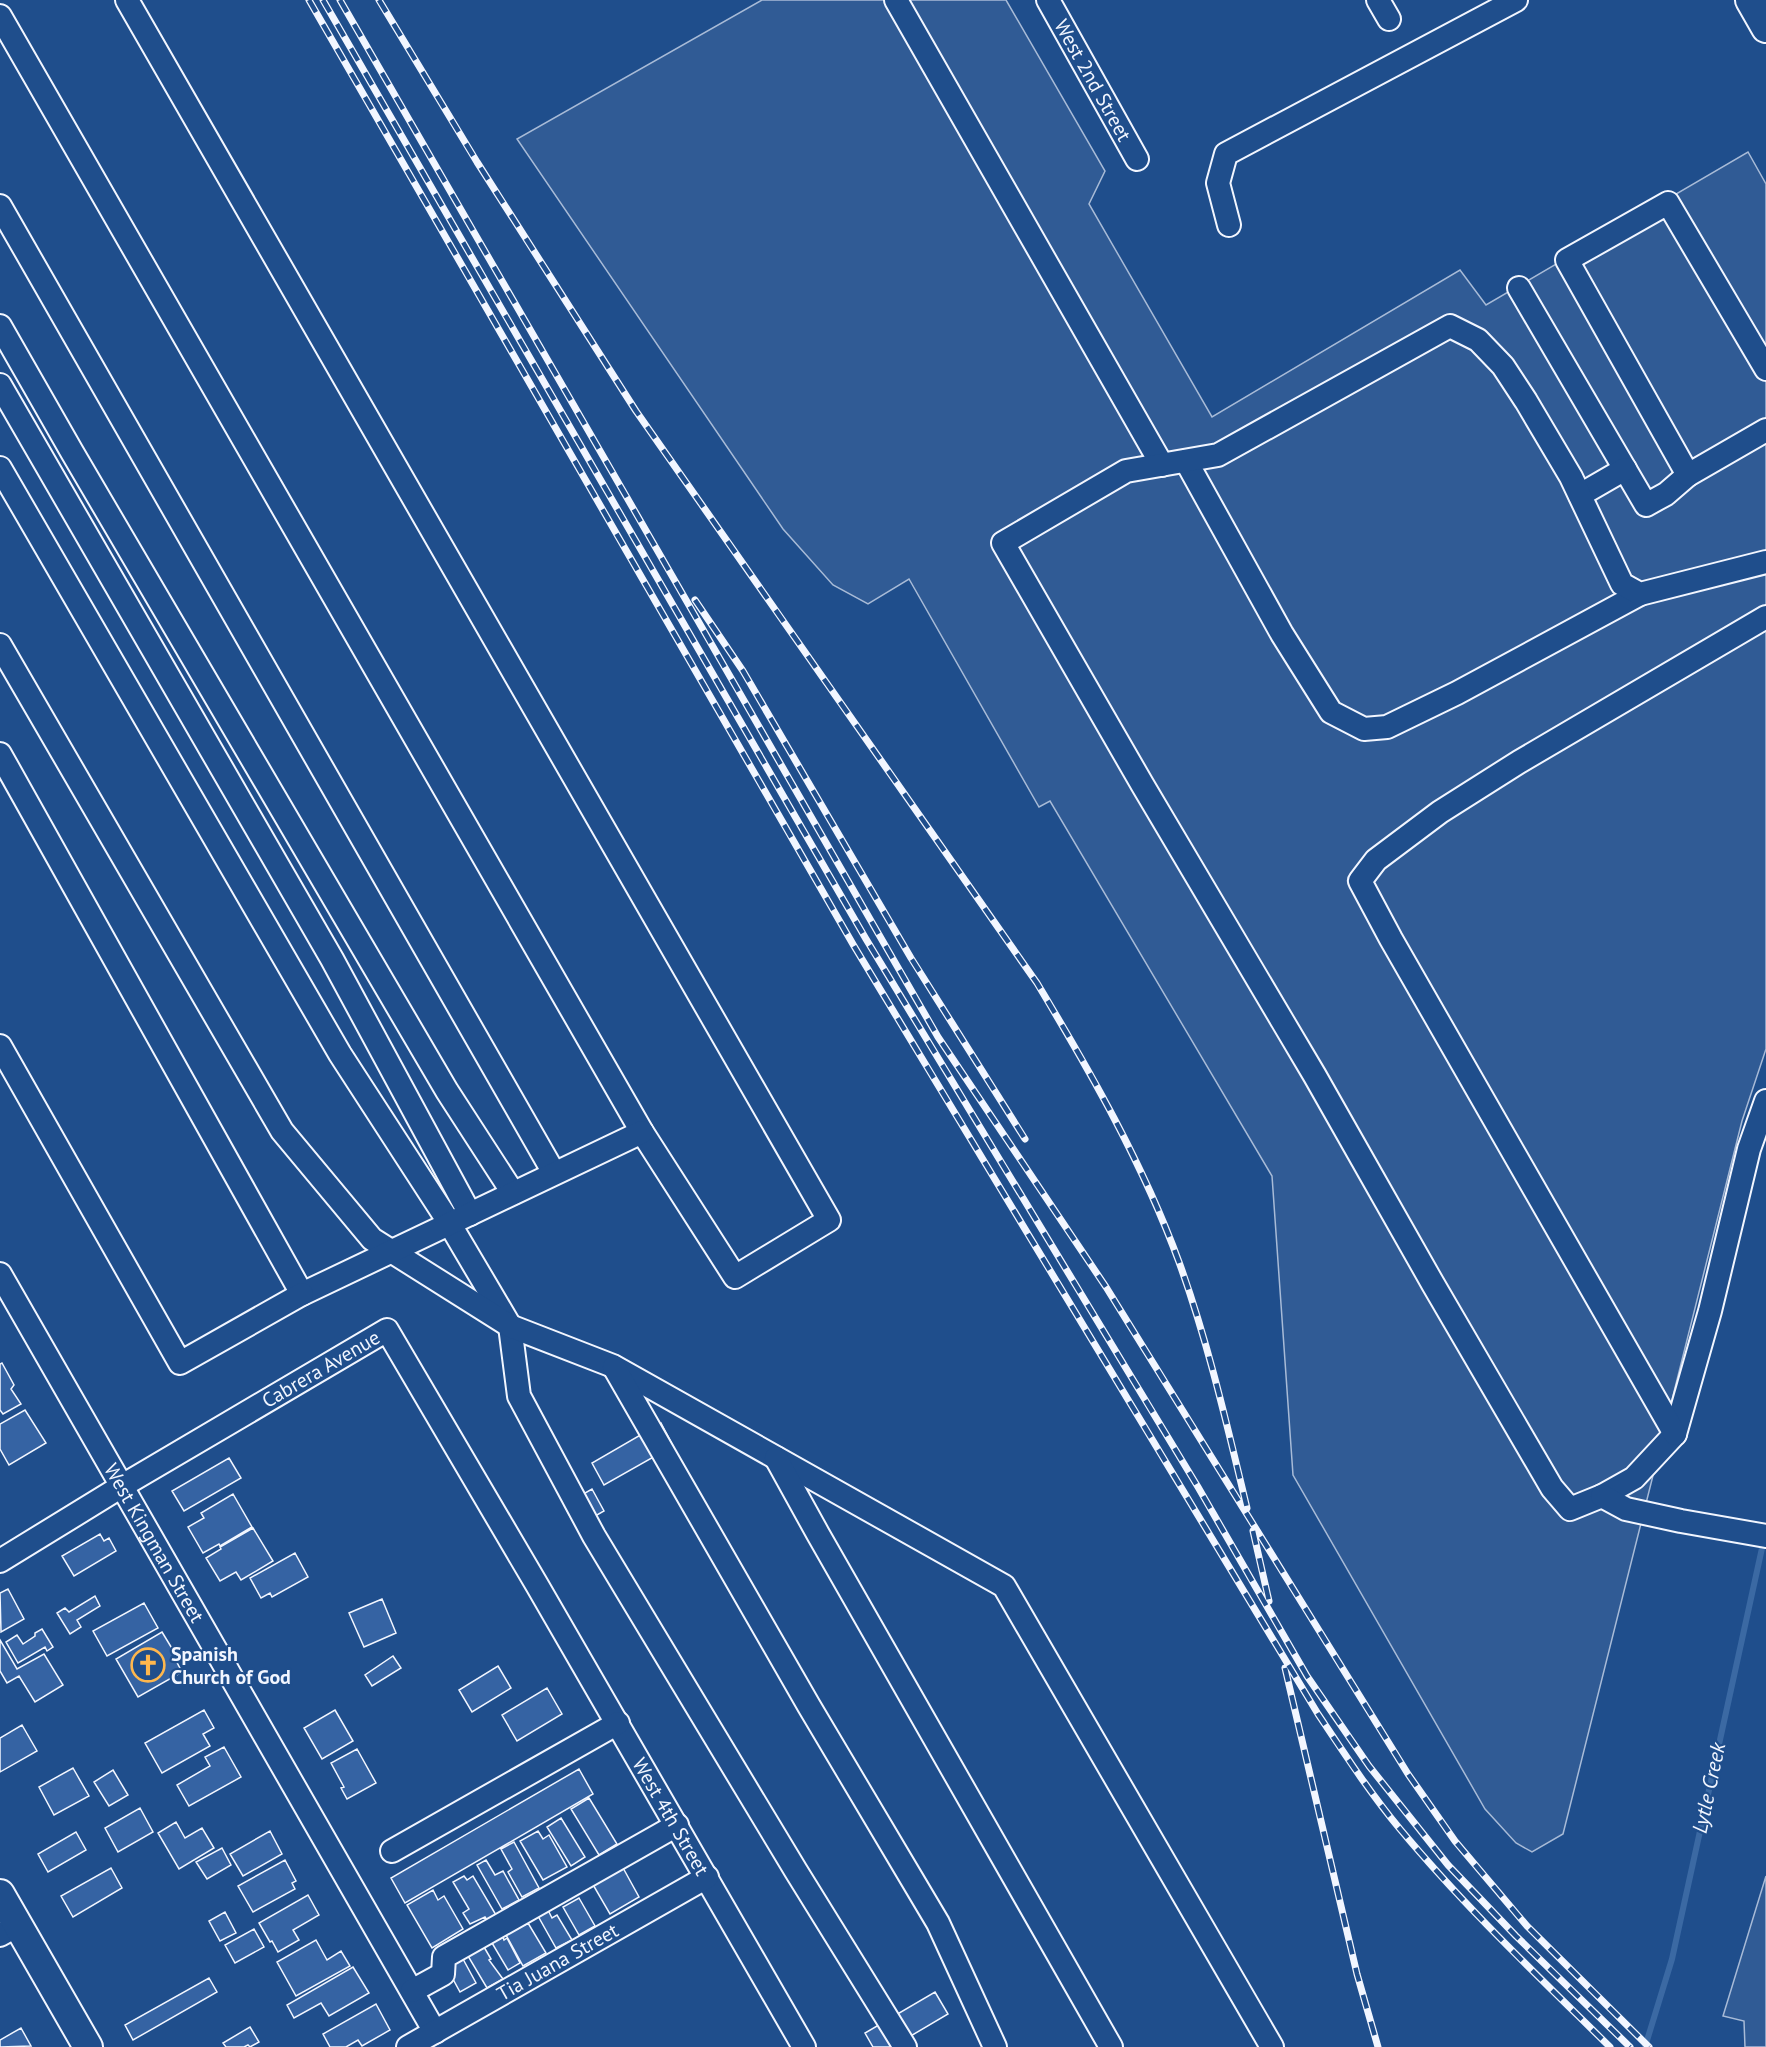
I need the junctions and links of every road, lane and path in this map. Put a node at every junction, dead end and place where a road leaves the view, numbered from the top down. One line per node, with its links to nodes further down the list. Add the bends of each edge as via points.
1 (127, 0): 29 (street, via 829,1220 735,1277)
2 (897, 0): 17 (street)
3 (1048, 0): 8 (street, West 2nd Street)
4 (1516, 0): 10 (street, via 1226,154 1218,183)
5 (1750, 0): 7 (main road)
6 (0, 16): 29 (street)
7 (1766, 28)
8 (1137, 159)
9 (0, 206): 30 (street)
10 (1229, 225)
11 (1519, 288): 19 (street)
12 (0, 326): 31 (street, via 440,1080)
13 (1766, 369): 20 (street, via 1668,203 1567,260)
14 (0, 385): 32 (street, via 326,949)
15 (1766, 430): 20 (street)
16 (1186, 461): 17 (street); 21 (street, via 1218,456 1450,326 1478,340 1503,366); 23 (street, via 1282,634 1331,712 1364,729 1387,727 1457,693)
17 (1162, 465): 42 (street, via 1126,471 1003,543 1552,1488 1570,1509)
18 (0, 468): 33 (street, via 340,1054)
19 (1625, 469): 20 (street, via 1646,505); 21 (street)
20 (1688, 475)
21 (1580, 495): 23 (street, via 1622,584)
22 (1766, 562): 23 (street)
23 (1640, 594)
24 (1766, 617): 39 (street, via 1440,812 1376,860 1360,881)
25 (0, 645): 34 (street, via 282,1131 372,1239)
26 (0, 754): 36 (street)
27 (0, 1046): 36 (street, via 180,1363)
28 (1766, 1101): 39 (street, via 1749,1149)
29 (642, 1132): 30 (street)
30 (554, 1173): 31 (street)
31 (513, 1193): 32 (street)
32 (470, 1214): 33 (street)
33 (449, 1224): 34 (street); 37 (street)
34 (392, 1251): 36 (street); 37 (street)
35 (0, 1275): 41 (street, West Kingman Street)
36 (302, 1294)
37 (510, 1326): 38 (street); 57 (street, via 519,1396 594,1536)
38 (614, 1366): 40 (street); 58 (street, via 938,1923)
39 (1675, 1434): 42 (street, via 1634,1478)
40 (776, 1458): 59 (street); 60 (street, via 1004,1586)
41 (122, 1486): 44 (street, Cabrera Avenue); 45 (street, Cabrera Avenue, via 387,1330); 52 (street, West Kingman Street)
42 (1602, 1496): 43 (street, via 1626,1509)
43 (1766, 1536)
44 (0, 1561)
45 (537, 1584): 46 (street, West 4th Street)
46 (618, 1723): 47 (street, West 4th Street); 48 (street)
47 (677, 1825): 49 (street, West 4th Street); 52 (street, via 444,1957 443,1974)
48 (392, 1851)
49 (707, 1877): 53 (street, Tia Juana Street); 56 (street, West 4th Street)
50 (0, 1894): 51 (main road)
51 (9, 1930): 54 (main road)
52 (412, 1992): 53 (street, West Kingman Street)
53 (435, 2032): 55 (street, Tia Juana Street)
54 (88, 2047)
55 (408, 2047)
56 (804, 2047)
57 (905, 2047)
58 (995, 2047)
59 (1111, 2047)
60 (1272, 2047)

